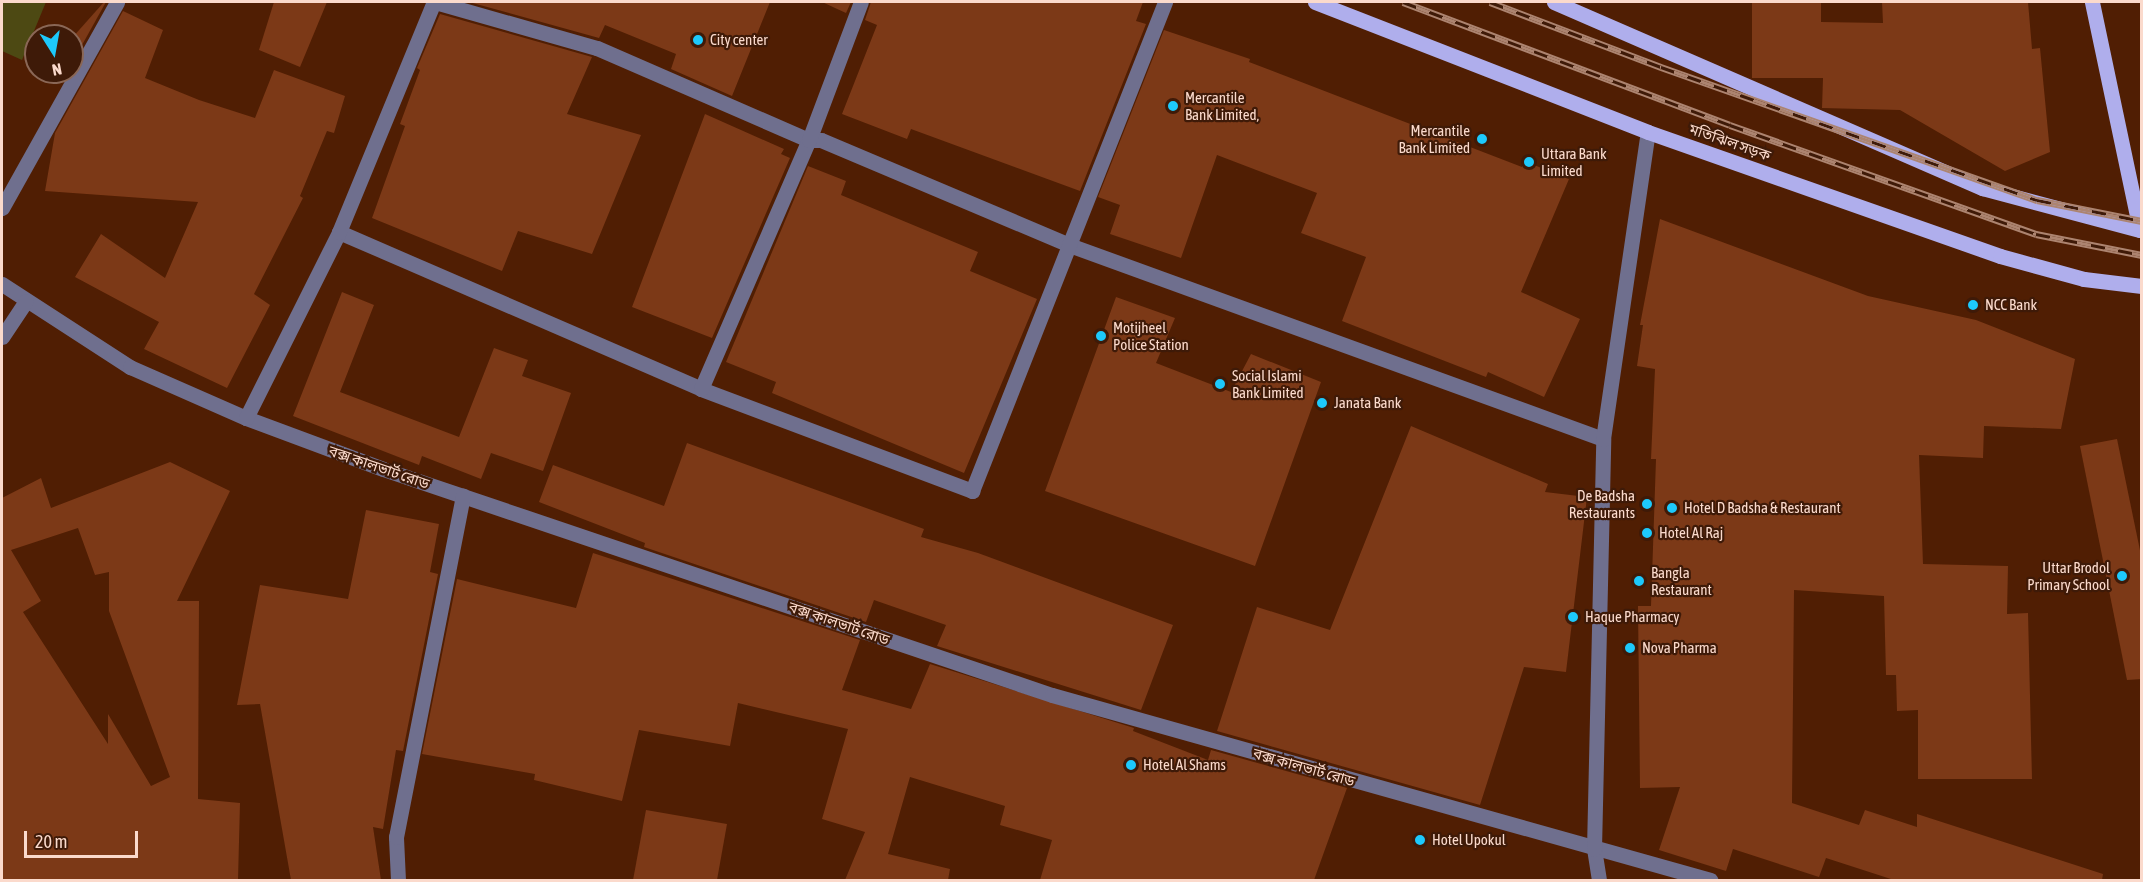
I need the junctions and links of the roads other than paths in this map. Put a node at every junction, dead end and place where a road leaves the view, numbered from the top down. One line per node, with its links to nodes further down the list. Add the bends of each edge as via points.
1 (117, 2): 10 (street)
2 (434, 2): 9 (street, via 597,48); 11 (street)
3 (861, 2): 9 (street)
4 (1165, 2): 13 (street)
5 (1315, 2): 8 (main road, মতিঝিল সড়ক)
6 (1554, 2): 12 (main road, via 1982,188)
7 (2092, 2): 12 (main road)
8 (1648, 132): 15 (main road, মতিঝিল সড়ক, via 2000,256 2084,279); 20 (street)
9 (809, 140): 13 (street, via 821,140); 18 (street)
10 (2, 208)
11 (339, 232): 18 (street); 19 (street)
12 (2141, 233)
13 (1071, 246): 18 (street, via 972,491); 20 (street)
14 (2, 284): 16 (street, বক্স কালভার্ট রোড)
15 (2142, 286)
16 (26, 301): 17 (street); 19 (street, বক্স কালভার্ট রোড, via 130,367)
17 (2, 337)
18 (701, 389)
19 (246, 418): 21 (street, বক্স কালভার্ট রোড)
20 (1602, 438): 22 (street)
21 (463, 496): 22 (street, বক্স কালভার্ট রোড, via 1052,695); 23 (street, via 396,837)
22 (1594, 849): 24 (street); 25 (street, বক্স কালভার্ট রোড)
23 (398, 880)
24 (1599, 880)
25 (1710, 880)

